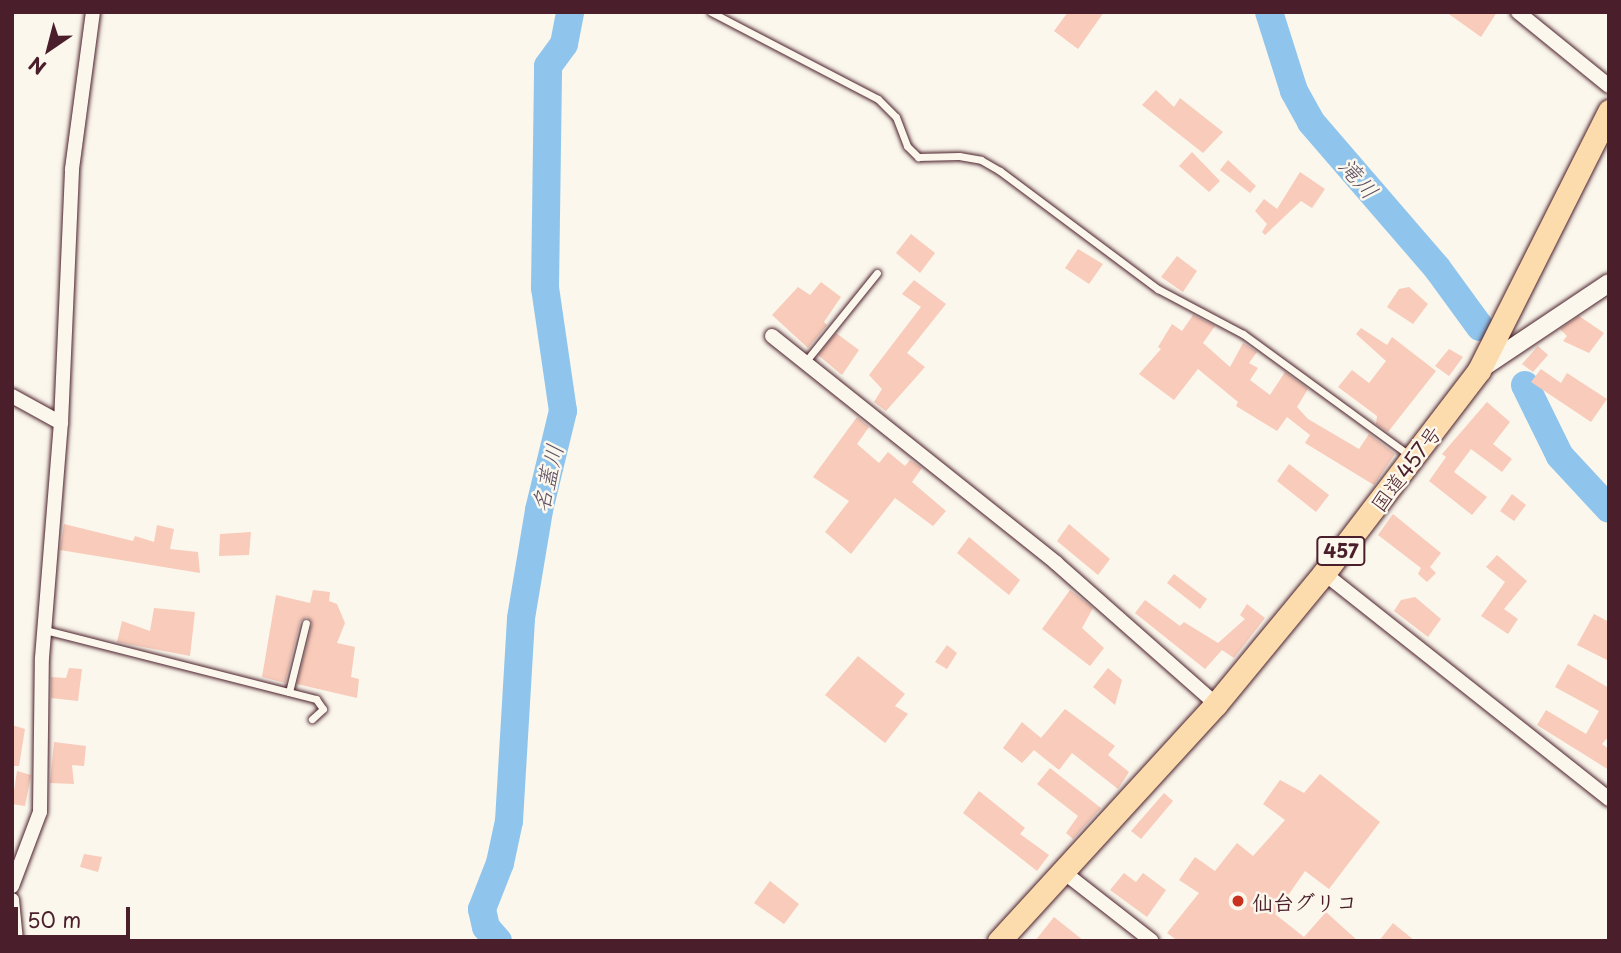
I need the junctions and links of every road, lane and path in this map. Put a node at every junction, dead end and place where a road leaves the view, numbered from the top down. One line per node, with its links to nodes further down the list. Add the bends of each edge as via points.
1 (93, 12): 12 (street, via 72,169)
2 (711, 12): 13 (lane, via 878,99 896,117 907,146 918,157 959,156 981,160 1000,171 1148,282 1243,334)
3 (1517, 12): 4 (street)
4 (1609, 86)
5 (1609, 111): 10 (highway, 国道457号 / 457)
6 (877, 273): 9 (lane)
7 (1609, 283): 10 (street)
8 (772, 336): 9 (street)
9 (806, 361): 18 (street, via 1066,571)
10 (1479, 370): 13 (highway, 国道457号 / 457)
11 (12, 396): 12 (street)
12 (61, 423): 16 (street)
13 (1413, 458): 14 (highway, 国道457号 / 457)
14 (1324, 573): 18 (highway, 国道457号 / 457); 20 (street)
15 (306, 623): 17 (lane)
16 (45, 630): 17 (lane); 22 (street, via 40,812 26,860)
17 (289, 692): 19 (lane, via 316,699 323,709)
18 (1216, 704): 21 (highway, 国道457号 / 457)
19 (312, 719)
20 (1609, 799)
21 (1062, 870): 25 (highway, 国道457号 / 457); 26 (street)
22 (12, 886)
23 (12, 900): 24 (street)
24 (16, 941)
25 (999, 941)
26 (1152, 941)

